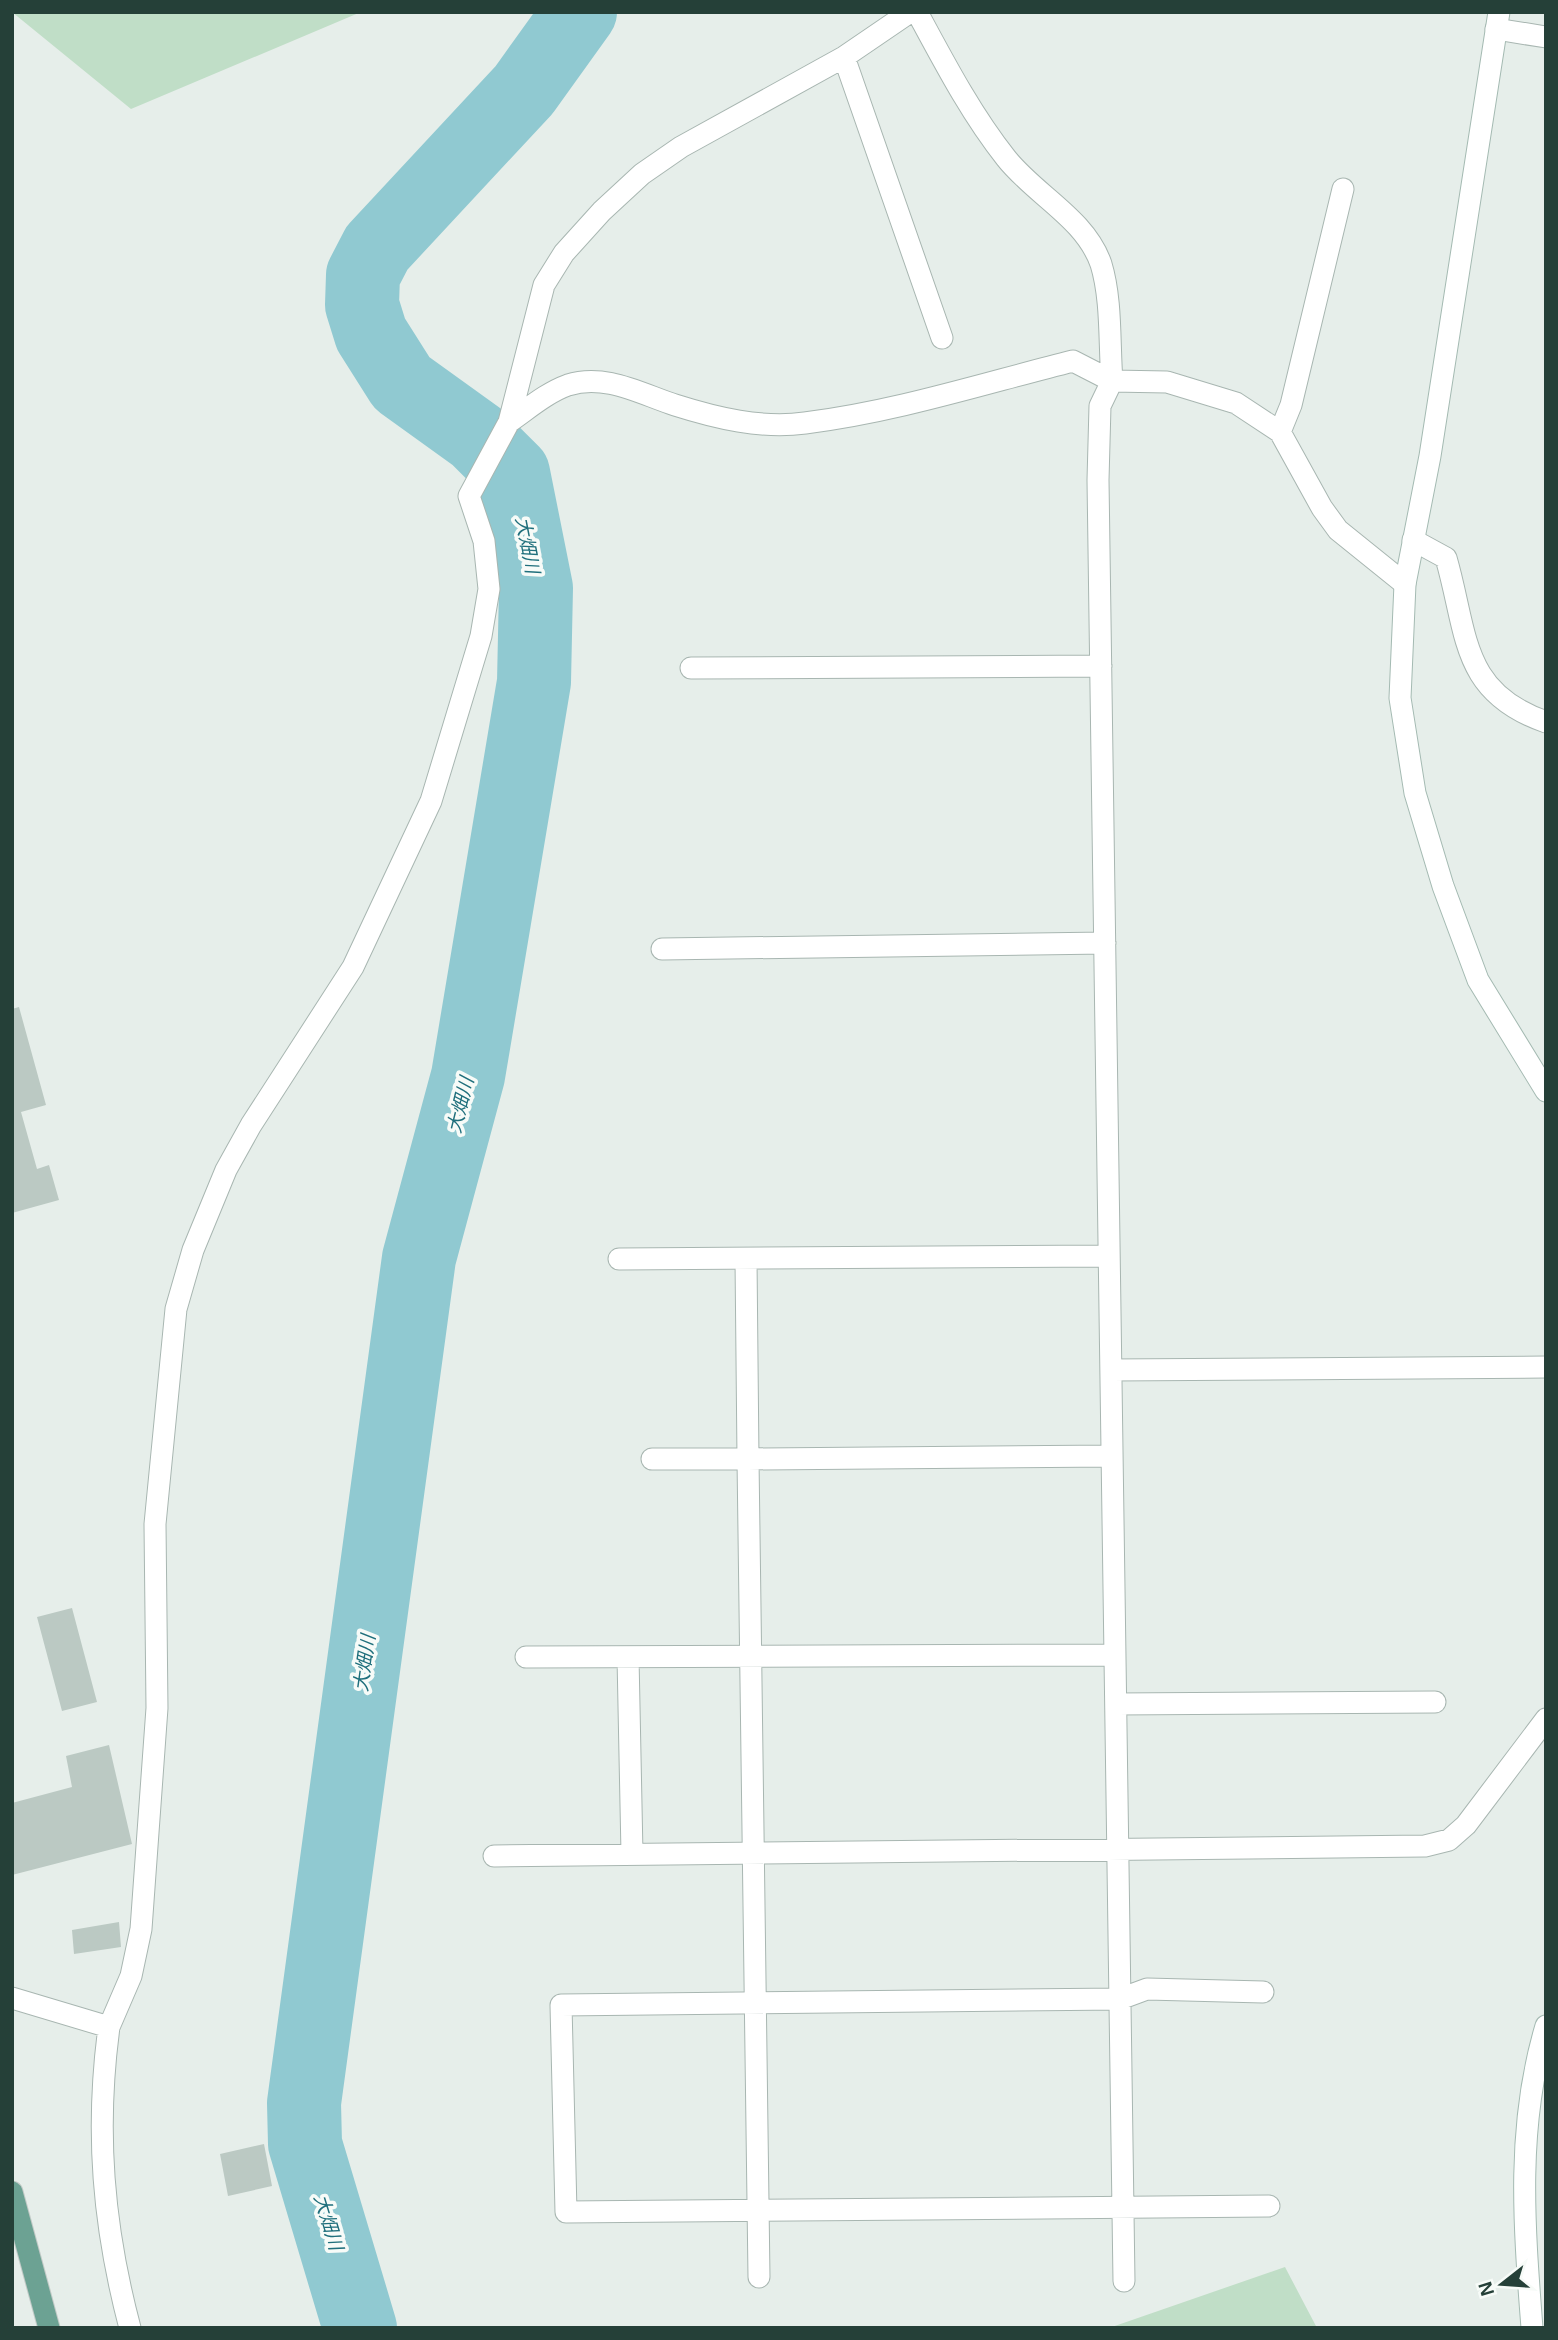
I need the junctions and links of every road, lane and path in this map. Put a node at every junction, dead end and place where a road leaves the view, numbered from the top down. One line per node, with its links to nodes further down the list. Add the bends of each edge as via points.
1 (910, 12): 5 (street)
2 (918, 12): 8 (street, via 952,78 1005,158 1085,235 1101,265)
3 (1498, 21): 4 (street); 11 (street)
4 (1546, 37)
5 (844, 57): 7 (street); 9 (street, via 681,147 642,174 602,211 564,253 544,285)
6 (1343, 189): 10 (street, via 1291,405)
7 (942, 338)
8 (1112, 381): 9 (street, via 1073,361 869,411 761,426 676,405 614,383 570,385 549,394); 10 (street, via 1167,382 1236,403); 13 (street, via 1100,406)
9 (507, 426): 43 (street, via 469,496 484,541 489,589 481,636 431,801 353,967 226,1170 193,1250 176,1309 155,1524 157,1708 141,1929 131,1976)
10 (1280, 432): 12 (street, via 1338,530)
11 (1413, 540): 12 (street); 15 (street, via 1446,558 1472,663 1490,691 1524,715)
12 (1405, 583): 18 (street, via 1400,698 1415,793 1478,980)
13 (1101, 666): 14 (street); 16 (street)
14 (691, 668)
15 (1546, 722)
16 (1105, 943): 17 (street); 19 (street)
17 (662, 949)
18 (1546, 1091)
19 (1109, 1256): 21 (street); 23 (street)
20 (618, 1259): 21 (street)
21 (746, 1259): 26 (street)
22 (1546, 1367): 23 (street)
23 (1111, 1370): 24 (street)
24 (1112, 1456): 26 (street); 27 (street)
25 (652, 1459): 26 (street)
26 (748, 1459): 28 (street)
27 (1115, 1655): 28 (street); 32 (street)
28 (750, 1656): 30 (street); 35 (street)
29 (526, 1657): 30 (street)
30 (628, 1657): 36 (street)
31 (1435, 1702): 32 (street)
32 (1116, 1704): 34 (street)
33 (1546, 1719): 34 (street, via 1466,1825 1449,1840 1425,1846)
34 (1118, 1850): 35 (street); 40 (street)
35 (753, 1853): 36 (street); 41 (street)
36 (632, 1854): 37 (street)
37 (494, 1856)
38 (1263, 1992): 40 (street, via 1147,1989)
39 (12, 1998): 43 (street)
40 (1120, 1999): 41 (street); 46 (street)
41 (755, 2003): 47 (street); 47 (street, via 561,2005 566,2211)
42 (1546, 2026): 52 (street, via 1525,2123 1522,2205)
43 (108, 2027): 51 (street, via 100,2088 100,2146 117,2282)
44 (12, 2192): 50 (main road)
45 (1269, 2206): 46 (street)
46 (1123, 2208): 47 (street); 49 (street)
47 (758, 2210): 48 (street)
48 (759, 2277)
49 (1124, 2280)
50 (49, 2328)
51 (130, 2328)
52 (1532, 2328)

